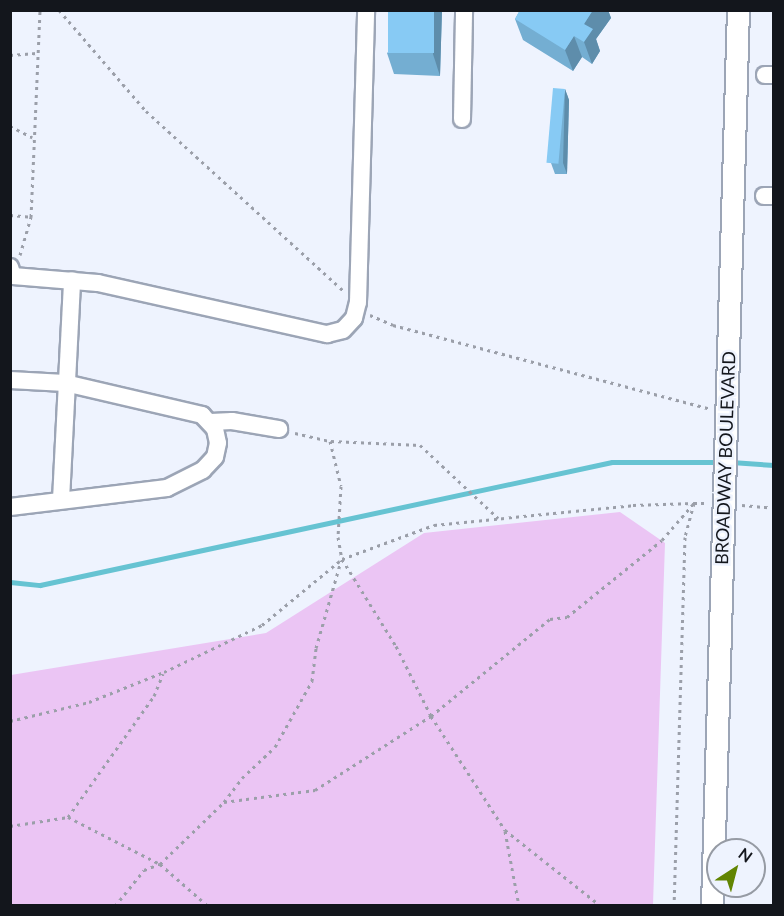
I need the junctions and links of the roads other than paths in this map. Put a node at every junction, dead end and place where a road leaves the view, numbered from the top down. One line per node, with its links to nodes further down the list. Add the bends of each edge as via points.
1 (366, 10): 6 (street, via 358,302 350,324 327,334)
2 (464, 10): 4 (street)
3 (738, 10): 13 (main road, BROADWAY BOULEVARD, via 726,422 729,502)
4 (462, 119)
5 (12, 271): 6 (street)
6 (72, 280): 8 (street)
7 (10, 380): 8 (street)
8 (65, 383): 9 (street, via 201,415); 11 (street)
9 (211, 422): 10 (street, via 232,421); 11 (street, via 218,436 215,457 181,483)
10 (279, 429)
11 (61, 500): 12 (street)
12 (10, 507)
13 (712, 906)

